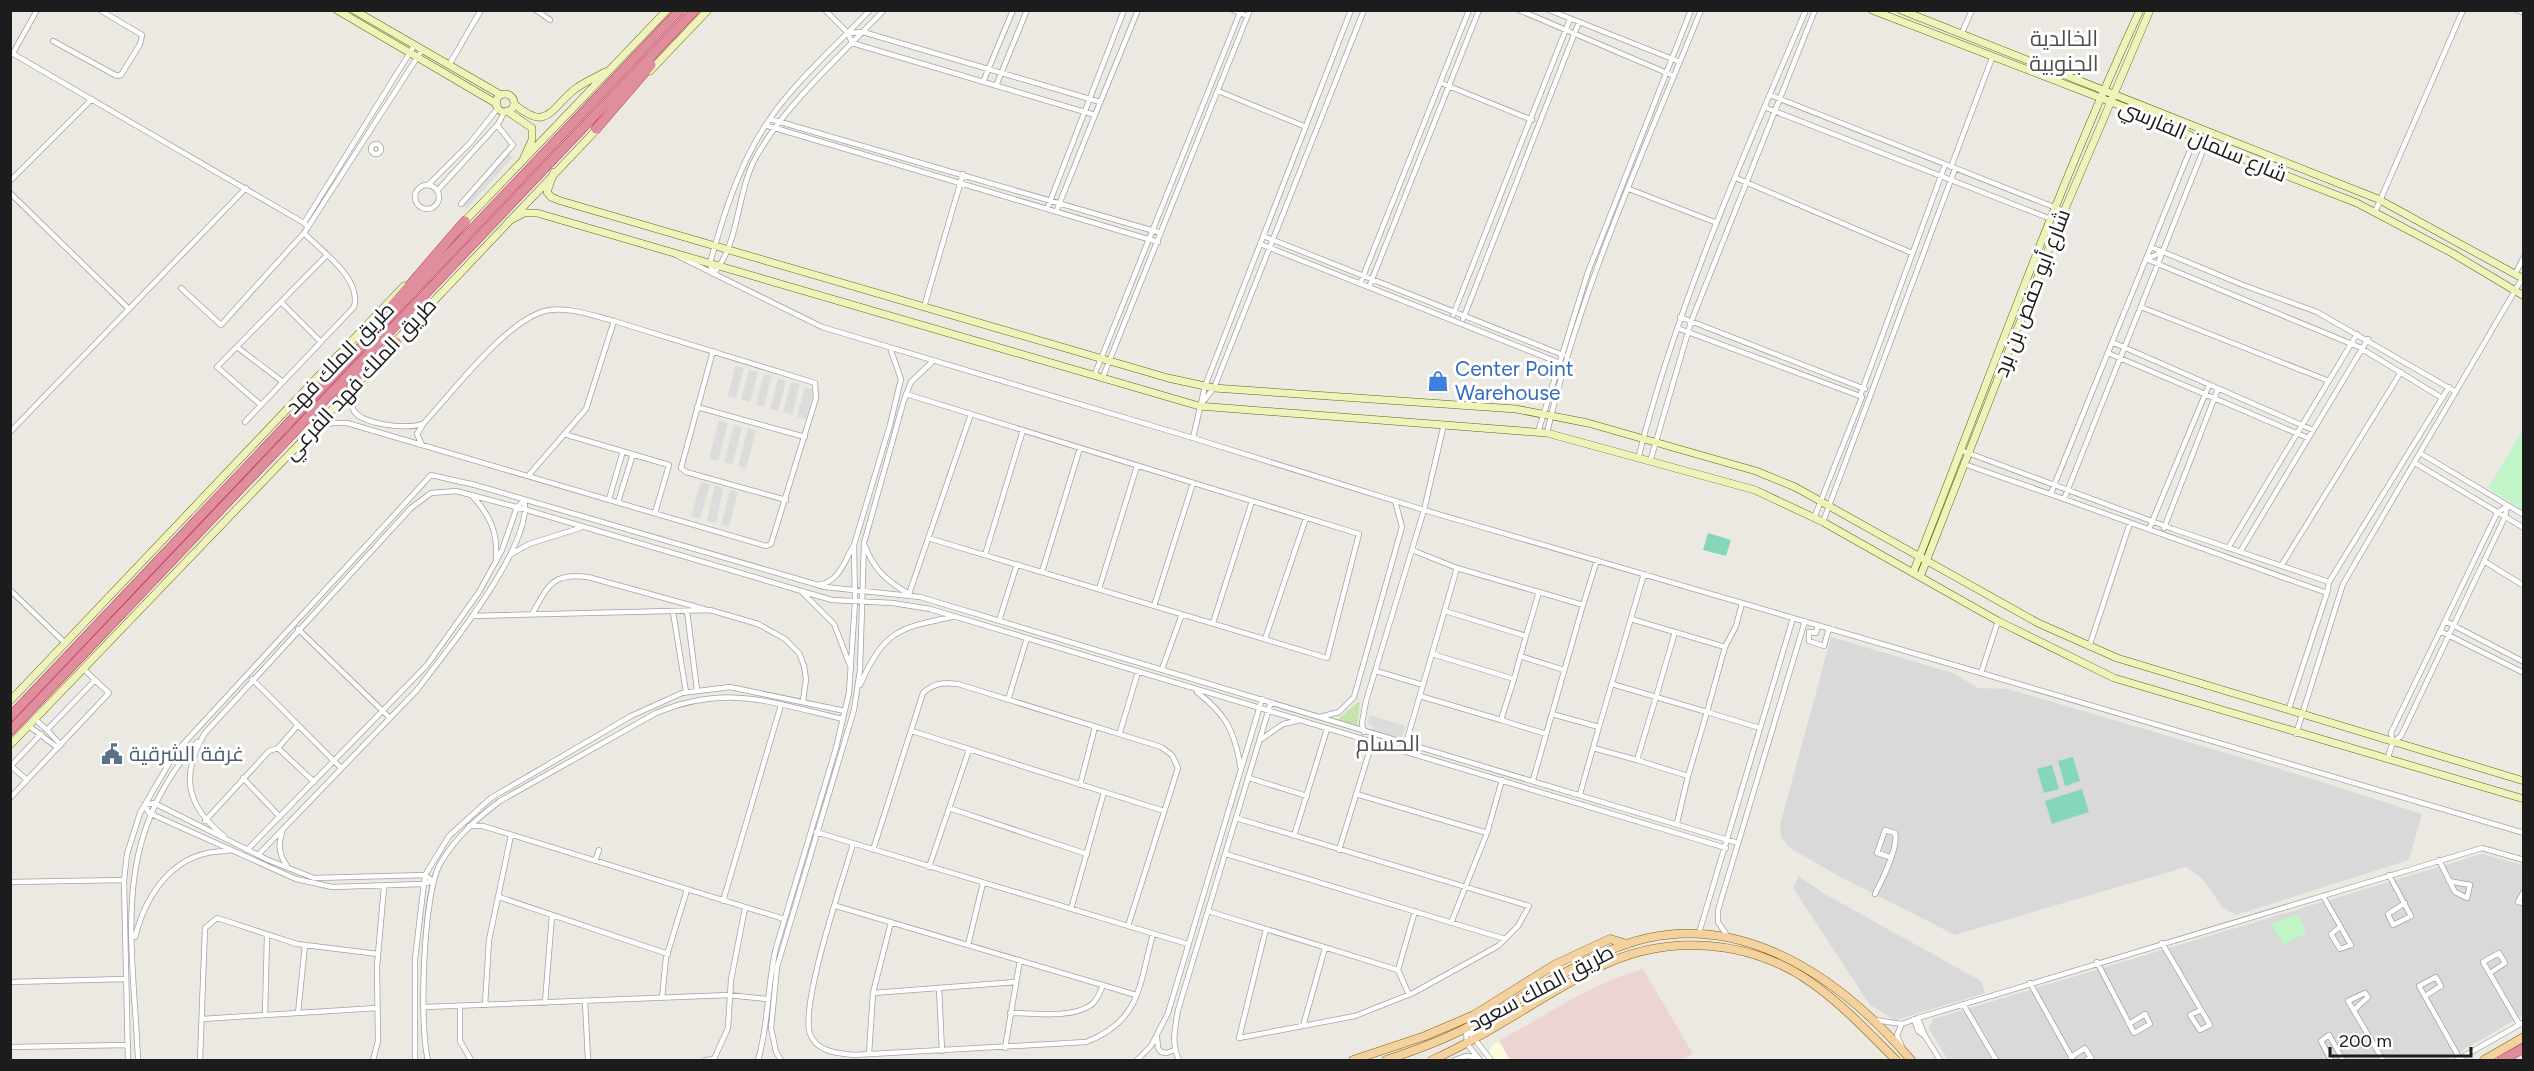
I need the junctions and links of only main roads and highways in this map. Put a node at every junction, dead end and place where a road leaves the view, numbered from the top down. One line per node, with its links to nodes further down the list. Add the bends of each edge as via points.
1 (337, 10): 16 (main road)
2 (354, 10): 12 (main road)
3 (667, 10): 11 (main road, طريق الملك فهد الفرعي)
4 (680, 10): 25 (highway, طريق الملك فهد)
5 (696, 10): 17 (highway); 26 (highway, طريق الملك فهد)
6 (708, 10): 17 (main road, طريق الملك فهد الفرعي)
7 (1872, 10): 13 (main road, شارع سلمان الفارسي, via 1992,58)
8 (1901, 10): 13 (main road, شارع سلمان الفارسي)
9 (2140, 10): 13 (main road, شارع أبو حفص بن برد)
10 (2150, 10): 14 (main road, شارع أبو حفص بن برد)
11 (612, 68): 15 (main road, via 576,89 545,117 526,114); 18 (main road, طريق الملك فهد الفرعي)
12 (501, 95): 15 (main road, via 511,96); 16 (main road)
13 (2101, 95): 14 (main road, شارع سلمان الفارسي); 27 (main road, شارع أبو حفص بن برد)
14 (2111, 99): 22 (main road, شارع سلمان الفارسي, via 2380,201); 23 (main road, شارع سلمان الفارسي, via 2206,143 2375,212); 28 (main road, شارع أبو حفص بن برد)
15 (514, 104): 16 (main road)
16 (502, 109): 18 (main road, via 531,128 532,140)
17 (596, 129): 19 (main road, طريق الملك فهد الفرعي)
18 (520, 165): 20 (main road, طريق الملك فهد الفرعي)
19 (554, 172): 21 (main road, طريق الملك فهد الفرعي); 27 (main road, via 548,192 551,197 1110,362 1205,386 1516,409 1643,438 1756,471 1795,487)
20 (465, 221): 25 (highway); 30 (main road, طريق الملك فهد الفرعي)
21 (509, 221): 24 (main road, طريق الملك فهد الفرعي); 29 (main road, via 524,213 537,213 1199,406 1547,433 1755,490 1823,522)
22 (2523, 278)
23 (2523, 296)
24 (396, 342): 26 (highway); 33 (main road, طريق الملك فهد الفرعي)
25 (294, 417): 31 (highway, طريق الملك فهد)
26 (291, 435): 32 (highway, طريق الملك فهد)
27 (1919, 556): 28 (main road); 29 (main road, شارع أبو حفص بن برد)
28 (1928, 561): 29 (main road, شارع أبو حفص بن برد); 34 (main road, via 2038,623 2117,658)
29 (1916, 575): 35 (main road, via 2076,662 2114,678)
30 (10, 701)
31 (10, 717)
32 (10, 731)
33 (10, 746)
34 (2523, 781)
35 (2523, 799)
36 (1627, 944): 39 (main road, via 1610,939 1554,965 1474,1015); 40 (main road, طريق الملك سعود, via 1606,951 1466,1028); 43 (main road, طريق الملك سعود, via 1671,934 1699,933 1761,946 1797,961 1822,978)
37 (2523, 1037): 44 (main road)
38 (2523, 1048): 45 (highway)
39 (1353, 1060)
40 (1386, 1060)
41 (1432, 1060): 42 (main road, طريق الملك سعود, via 1476,1040 1602,965 1647,949 1701,945 1768,959 1811,982)
42 (1896, 1060)
43 (1911, 1060)
44 (2484, 1060)
45 (2502, 1060)

